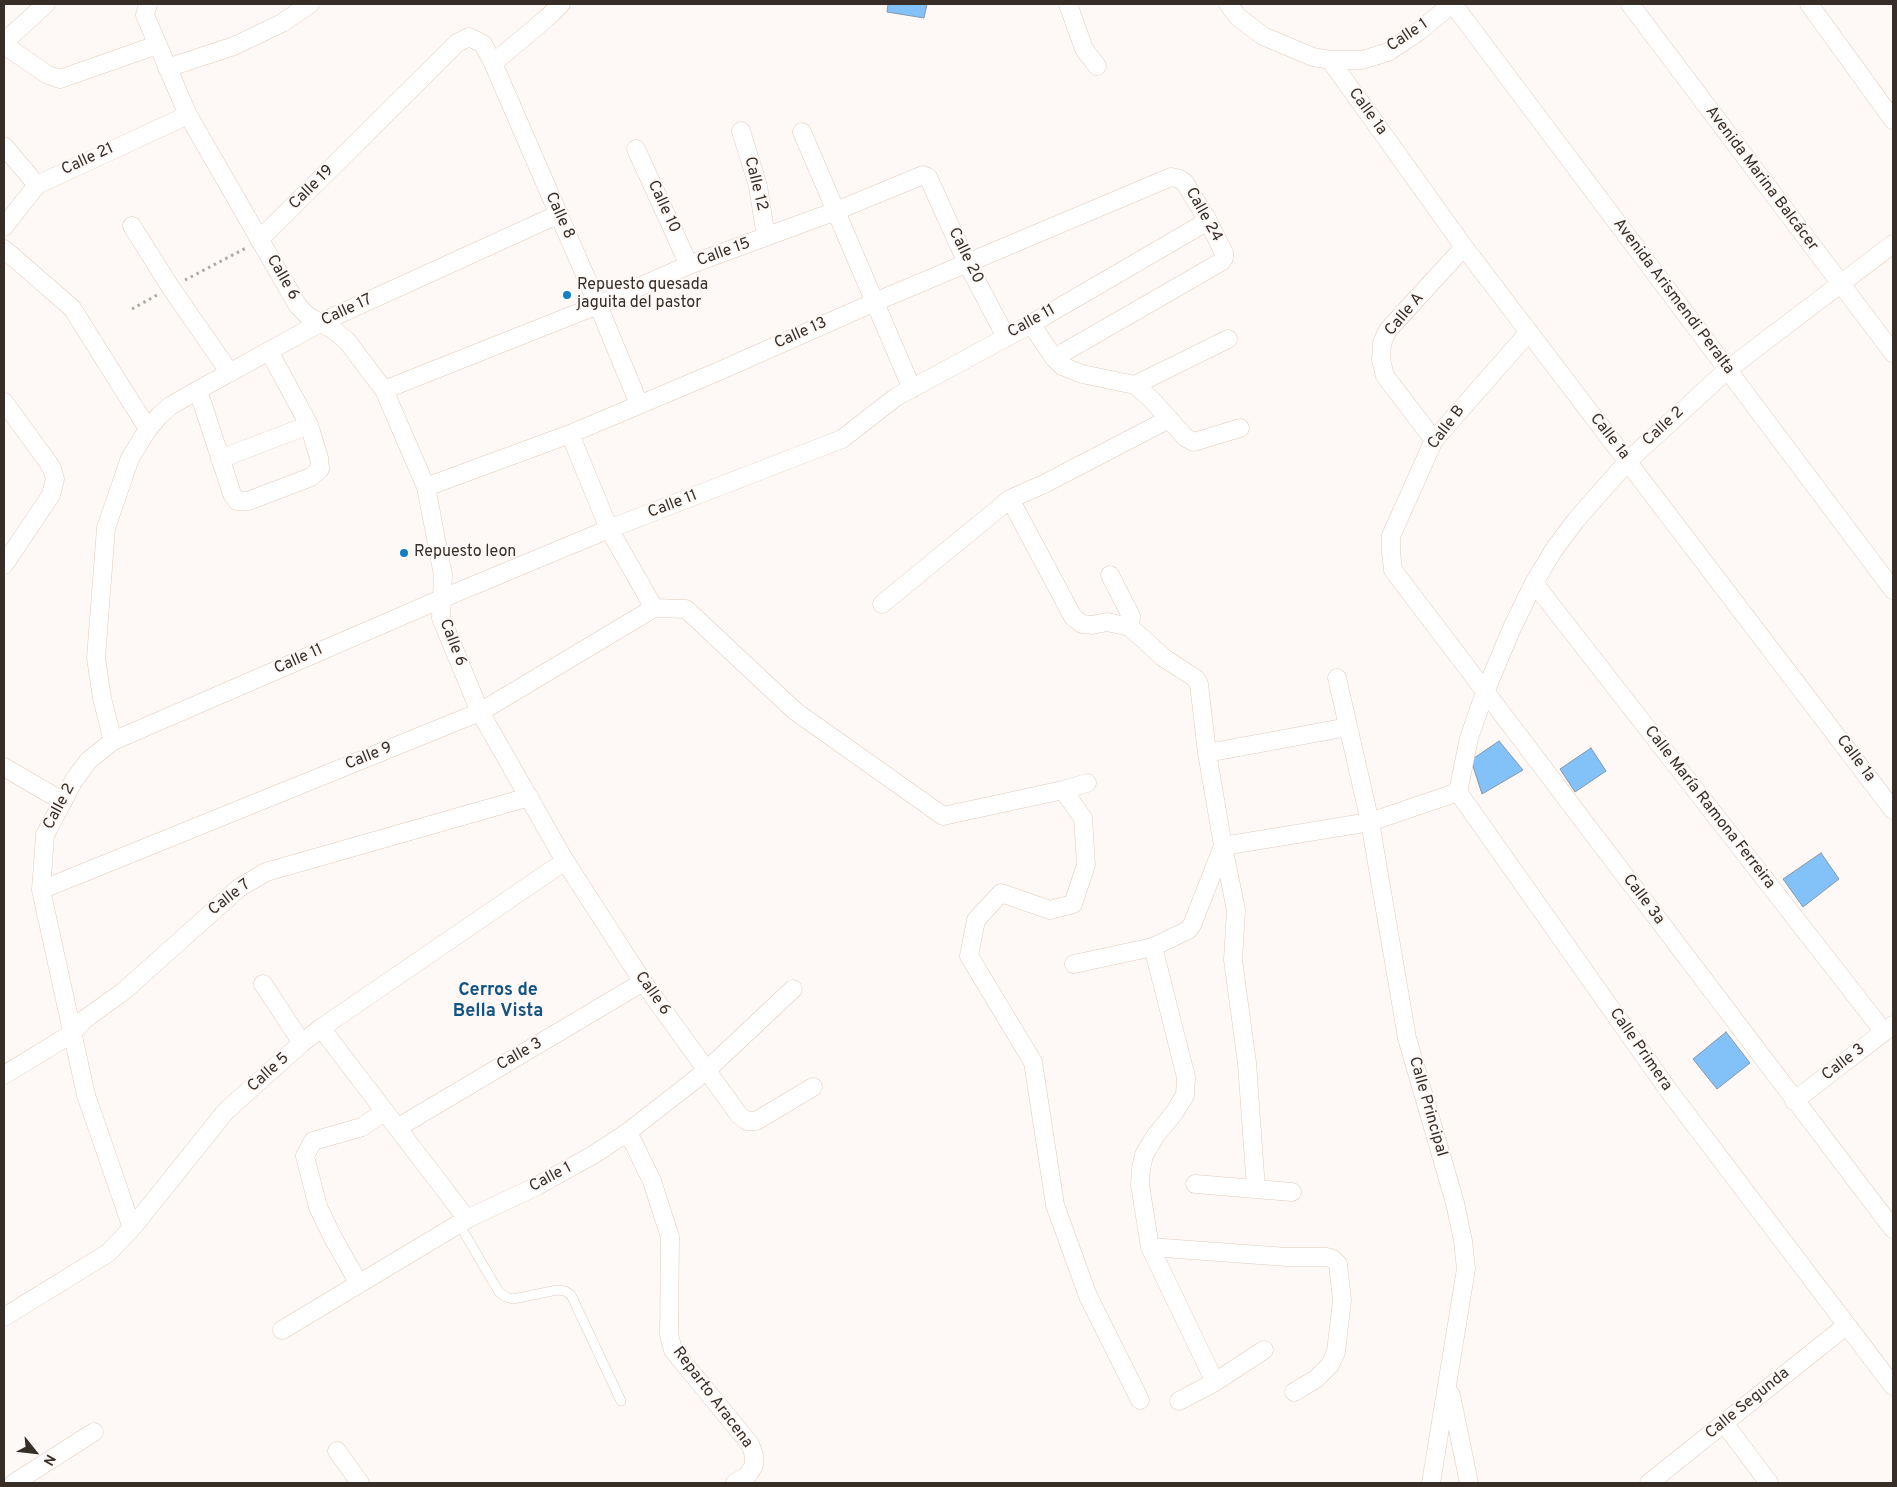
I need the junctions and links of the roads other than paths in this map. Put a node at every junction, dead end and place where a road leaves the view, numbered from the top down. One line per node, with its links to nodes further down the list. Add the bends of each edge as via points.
1 (46, 4): 11 (street)
2 (148, 4): 12 (street, Calle 6, via 145,15)
3 (310, 4): 16 (street, via 282,23 234,46)
4 (562, 4): 14 (street)
5 (1068, 4): 15 (street, via 1084,48)
6 (1228, 4): 13 (street, Calle 1, via 1238,17 1262,36 1313,57)
7 (1453, 4): 13 (street, Calle 1, via 1388,52 1362,60); 49 (street, Avenida Arismendi Peralta)
8 (1630, 4): 38 (street, Avenida Marina Balcácer)
9 (1809, 4): 18 (street)
10 (469, 37): 14 (street, Calle 8, via 483,44); 32 (street, Calle 19, via 458,43)
11 (4, 43): 12 (street, via 48,75 60,79)
12 (157, 45): 16 (street, Calle 6)
13 (1330, 60): 34 (street, Calle 1a)
14 (492, 63): 27 (street, Calle 8)
15 (1097, 66)
16 (167, 68): 17 (street, Calle 6)
17 (188, 115): 25 (street, Calle 21); 32 (street, Calle 6)
18 (1893, 120)
19 (741, 131): 31 (street, Calle 12, via 758,186)
20 (802, 132): 26 (street)
21 (4, 146): 25 (street)
22 (636, 149): 37 (street, Calle 10)
23 (926, 176): 26 (street, Calle 15); 36 (street, Calle 20)
24 (1175, 178): 28 (street, Calle 24, via 1185,183); 36 (street, Calle 13)
25 (36, 184): 29 (street, Calle 21)
26 (836, 211): 31 (street, Calle 15); 39 (street)
27 (558, 214): 40 (street, Calle 8); 41 (street, Calle 17)
28 (1208, 221): 42 (street, Calle 11); 48 (street, Calle 24, via 1224,253 1221,262)
29 (4, 226)
30 (132, 226): 50 (street)
31 (766, 237): 37 (street, Calle 15)
32 (260, 240): 41 (street, Calle 6, via 298,306)
33 (1893, 244): 38 (street, Calle 2)
34 (1464, 247): 43 (street, Calle 1a); 62 (street, Calle A, via 1388,330 1382,343 1381,360 1385,376)
35 (4, 249): 60 (street, via 72,308)
36 (967, 263): 39 (street, Calle 13); 44 (street, Calle 20)
37 (689, 265): 40 (street, Calle 15)
38 (1841, 285): 47 (street, Avenida Marina Balcácer); 49 (street, Calle 2)
39 (875, 302): 52 (street); 56 (street, Calle 13)
40 (598, 305): 54 (street, Calle 15); 56 (street, Calle 8)
41 (320, 323): 46 (street, Calle 17); 54 (street, Calle 6, via 347,341)
42 (1031, 324): 44 (street, Calle 11); 48 (street)
43 (1529, 332): 62 (street, Calle B); 64 (street, Calle 1a)
44 (1006, 337): 52 (street, Calle 11)
45 (1228, 339): 51 (street)
46 (269, 351): 50 (street, Calle 17); 58 (street)
47 (1893, 353)
48 (1054, 358): 51 (street, via 1062,366 1082,374)
49 (1727, 370): 64 (street, Calle 2); 72 (street, Avenida Arismendi Peralta)
50 (230, 374): 53 (street, Calle 17)
51 (1135, 385): 57 (street)
52 (912, 389): 67 (street, Calle 11, via 896,397 842,439)
53 (198, 390): 60 (street, Calle 17, via 170,406); 63 (street)
54 (384, 390): 65 (street, Calle 6)
55 (4, 402): 68 (street, via 48,462 55,479 51,495)
56 (639, 404): 61 (street, Calle 13)
57 (1169, 419): 59 (street, via 1194,442); 66 (street)
58 (308, 425): 63 (street); 63 (street, via 320,469 311,477 248,501 237,501)
59 (1240, 428)
60 (148, 429): 81 (street, via 130,458 106,528 96,658)
61 (570, 434): 65 (street, Calle 13); 67 (street)
62 (1434, 440): 69 (street, Calle B, via 1391,536)
63 (220, 459)
64 (1628, 461): 71 (street, Calle 2, via 1576,520); 89 (street, Calle 1a)
65 (426, 487): 73 (street, Calle 6, via 442,575)
66 (1010, 499): 74 (street); 76 (street, via 1076,620 1082,624 1107,622)
67 (609, 529): 73 (street, Calle 11); 75 (street)
68 (4, 565)
69 (1393, 570): 78 (street, Calle 3a)
70 (1110, 575): 76 (street, via 1131,616)
71 (1534, 583): 78 (street, Calle 2); 100 (street, Calle María Ramona Ferreira)
72 (1893, 590)
73 (440, 599): 79 (street, Calle 6, via 441,618); 81 (street, Calle 11)
74 (882, 604)
75 (654, 608): 79 (street, Calle 9); 85 (street, via 686,609 795,710 943,816)
76 (1130, 627): 82 (street, via 1199,684)
77 (1337, 678): 80 (street, Calle Principal)
78 (1485, 692): 86 (street, via 1469,738); 106 (street, Calle 3a)
79 (480, 712): 87 (street, Calle 6); 93 (street, Calle 9)
80 (1348, 727): 82 (street); 90 (street, Calle Principal)
81 (113, 741): 88 (street, Calle 2, via 90,760)
82 (1207, 753): 91 (street)
83 (4, 767): 88 (street)
84 (1087, 783): 85 (street)
85 (1063, 790): 126 (street, via 1083,818 1086,865 1073,904 1050,910 1001,893 976,920 969,956 1033,1062 1055,1205 1088,1296)
86 (1458, 792): 90 (street); 119 (street, Calle Primera, via 1669,1091)
87 (529, 797): 92 (street, Calle 6); 101 (street, Calle 7, via 266,872 239,888 124,991 85,1019)
88 (62, 801): 93 (street, Calle 2, via 45,835)
89 (1893, 810)
90 (1370, 822): 91 (street); 123 (street, Calle Principal, via 1406,1038 1455,1203 1463,1241 1466,1269)
91 (1223, 846): 94 (street, via 1192,925); 111 (street, via 1236,910 1233,960 1247,1063)
92 (565, 860): 96 (street, Calle 6); 99 (street, Calle 5)
93 (41, 890): 101 (street, Calle 2)
94 (1153, 947): 95 (street); 116 (street, via 1186,1077 1184,1095 1144,1155 1141,1169 1140,1185)
95 (1074, 964)
96 (643, 982): 103 (street, Calle 6); 108 (street, Calle 3)
97 (263, 984): 102 (street)
98 (794, 989): 103 (street, Calle 1)
99 (322, 1028): 102 (street, Calle 5); 107 (street)
100 (1889, 1029): 106 (street, Calle 3)
101 (72, 1034): 104 (street, Calle 7); 114 (street, Calle 2, via 86,1095)
102 (302, 1043): 114 (street, Calle 5, via 226,1111)
103 (706, 1071): 105 (street, Calle 6, via 747,1121 756,1121); 109 (street, Calle 1)
104 (4, 1074)
105 (813, 1087)
106 (1794, 1101): 115 (street, Calle 3a)
107 (384, 1112): 108 (street); 117 (street, via 362,1127 312,1141 306,1156 318,1207)
108 (397, 1128): 113 (street)
109 (628, 1132): 113 (street, Calle 1, via 593,1156); 134 (street, Reparto Aracena, via 652,1180 670,1237 669,1335 673,1350 750,1444 754,1455 754,1466 748,1475)
110 (1195, 1184): 111 (street)
111 (1256, 1189): 112 (street)
112 (1292, 1192)
113 (463, 1222): 117 (street, Calle 1); 127 (lane, via 499,1292 506,1297 513,1299 557,1290 571,1295)
114 (132, 1228): 118 (street, Calle 5, via 108,1253)
115 (1893, 1229)
116 (1150, 1247): 122 (street); 125 (street, via 1334,1259 1338,1264 1342,1300 1336,1352 1330,1365 1316,1379)
117 (359, 1284): 120 (street, Calle 1)
118 (4, 1316)
119 (1847, 1325): 124 (street, Calle Primera); 129 (street, Calle Segunda)
120 (282, 1330)
121 (1264, 1350): 122 (street)
122 (1215, 1382): 128 (street)
123 (1449, 1384): 135 (street, Calle Principal); 136 (street)
124 (1893, 1386)
125 (1294, 1392)
126 (1140, 1400)
127 (621, 1401)
128 (1179, 1401)
129 (1724, 1423): 137 (street, Calle Segunda); 138 (street)
130 (94, 1432): 132 (street)
131 (337, 1451): 133 (street)
132 (14, 1483)
133 (360, 1483)
134 (735, 1483)
135 (1431, 1483)
136 (1469, 1483)
137 (1649, 1483)
138 (1769, 1483)

